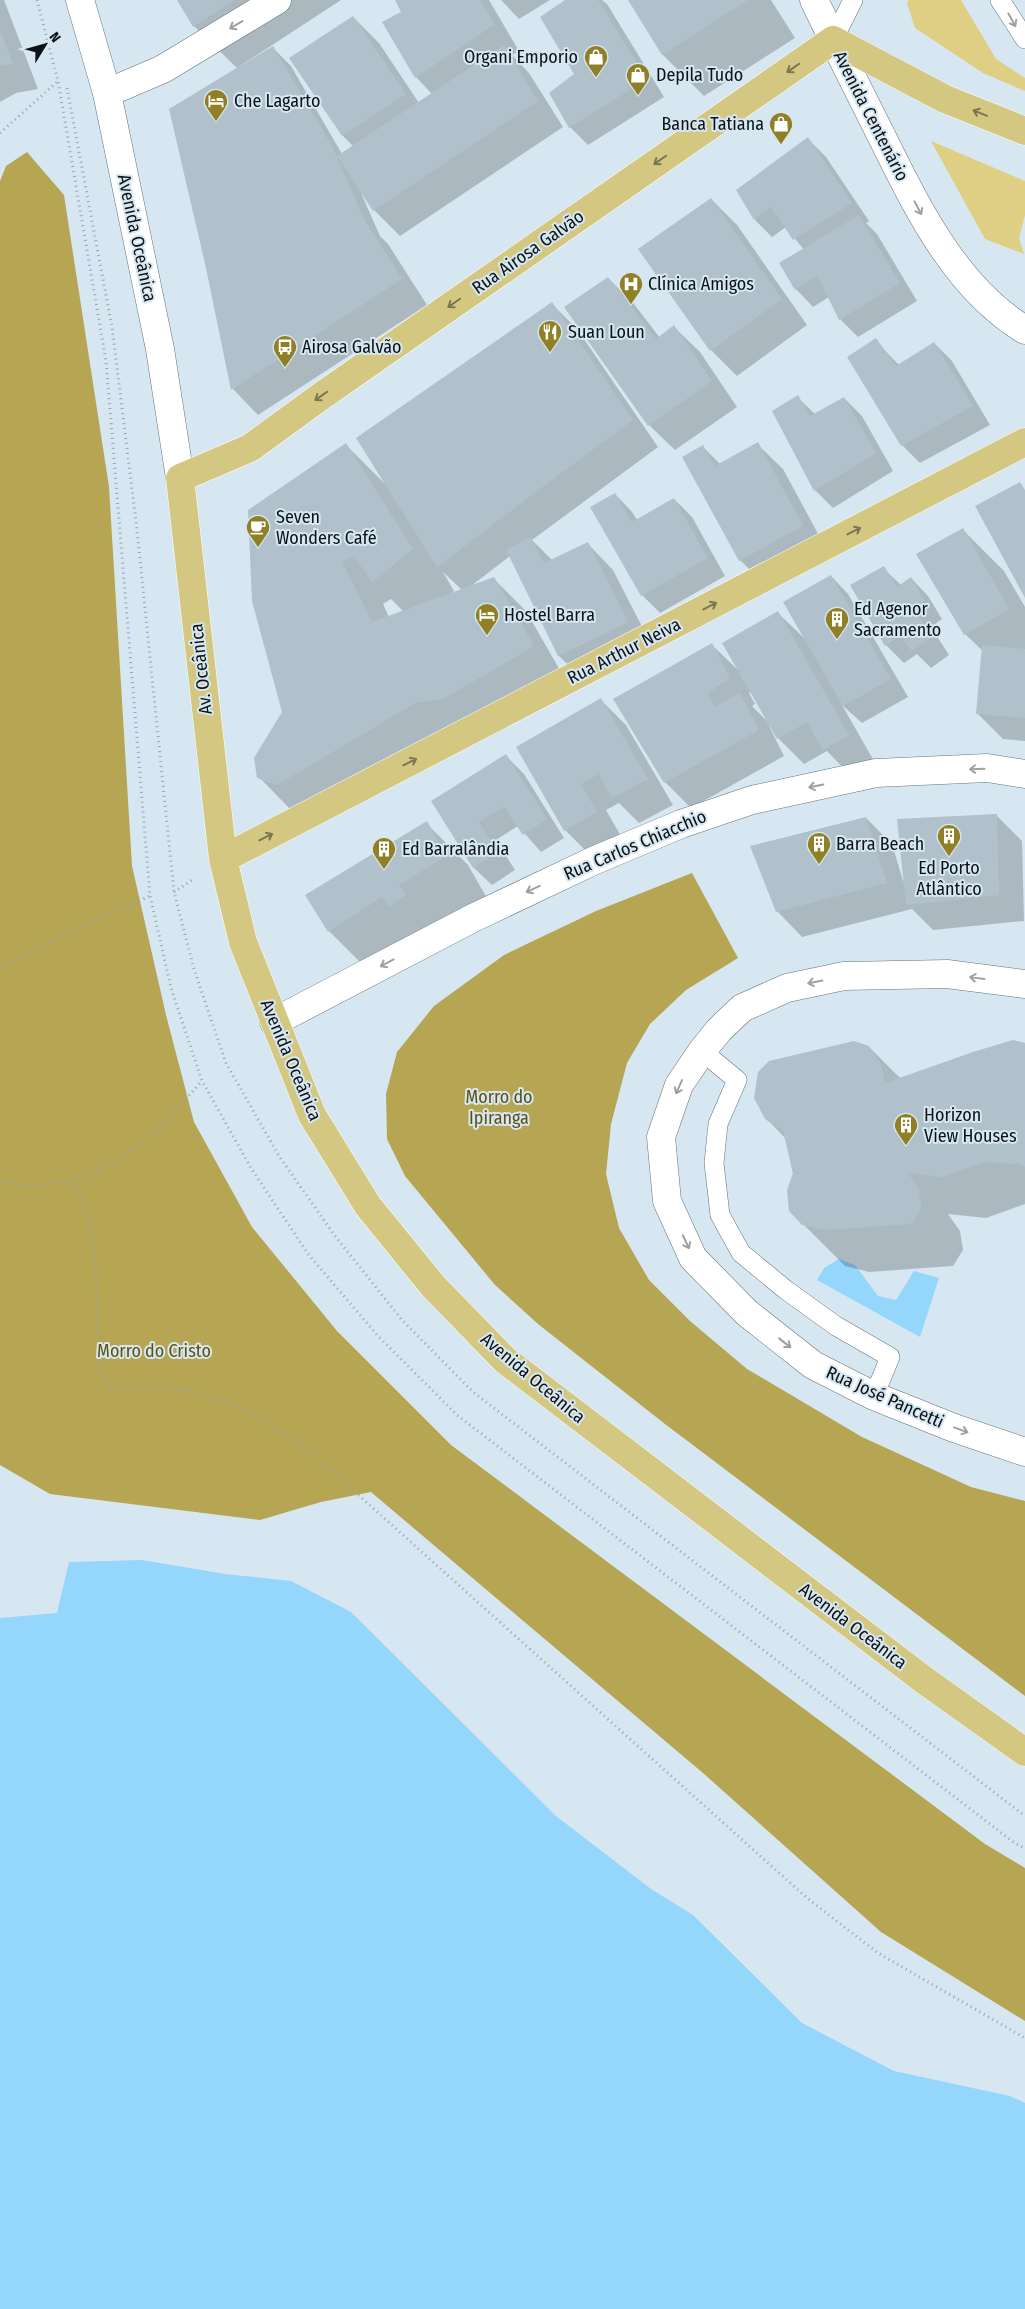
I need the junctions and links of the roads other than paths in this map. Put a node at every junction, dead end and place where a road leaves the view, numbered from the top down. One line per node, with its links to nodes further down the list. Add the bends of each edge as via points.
1 (80, 0): 8 (street, Avenida Oceânica)
2 (278, 0): 8 (street, one-way to 8, via 163,68)
3 (814, 0): 6 (street)
4 (853, 0): 6 (lane, Rua Airosa Galvão)
5 (1000, 0): 7 (lane, one-way to 7)
6 (833, 40): 9 (main road, Avenida Centenário, one-way to 6, via 945,99); 10 (street, Avenida Centenário, one-way to 10, via 921,214 964,276 1001,314); 12 (main road, Rua Airosa Galvão, one-way to 12, via 250,448)
7 (1025, 40)
8 (107, 93): 12 (street, Avenida Oceânica, via 160,349)
9 (1025, 131)
10 (1025, 330)
11 (1025, 442): 14 (main road, Rua Arthur Neiva, one-way to 11)
12 (180, 478): 14 (main road, Av. Oceânica)
13 (1025, 774): 16 (street, Rua Carlos Chiacchio, one-way to 16, via 988,768 876,773 752,800 681,824 593,861 473,918)
14 (223, 859): 16 (main road, Avenida Oceânica, via 243,942)
15 (1025, 984): 17 (street, Rua José Pancetti, one-way to 17, via 947,974 844,976 787,988 742,1008)
16 (274, 1022): 20 (main road, Avenida Oceânica, via 312,1116 368,1206 432,1286 505,1360 924,1680)
17 (702, 1051): 18 (lane, via 737,1080 718,1124 714,1163 720,1215 742,1253 786,1290 836,1326 890,1357); 18 (street, Rua José Pancetti, one-way to 18, via 679,1085 661,1137 667,1201 693,1258 747,1312 813,1365)
18 (874, 1396): 19 (street, Rua José Pancetti, one-way to 19)
19 (1025, 1452)
20 (1025, 1752)

